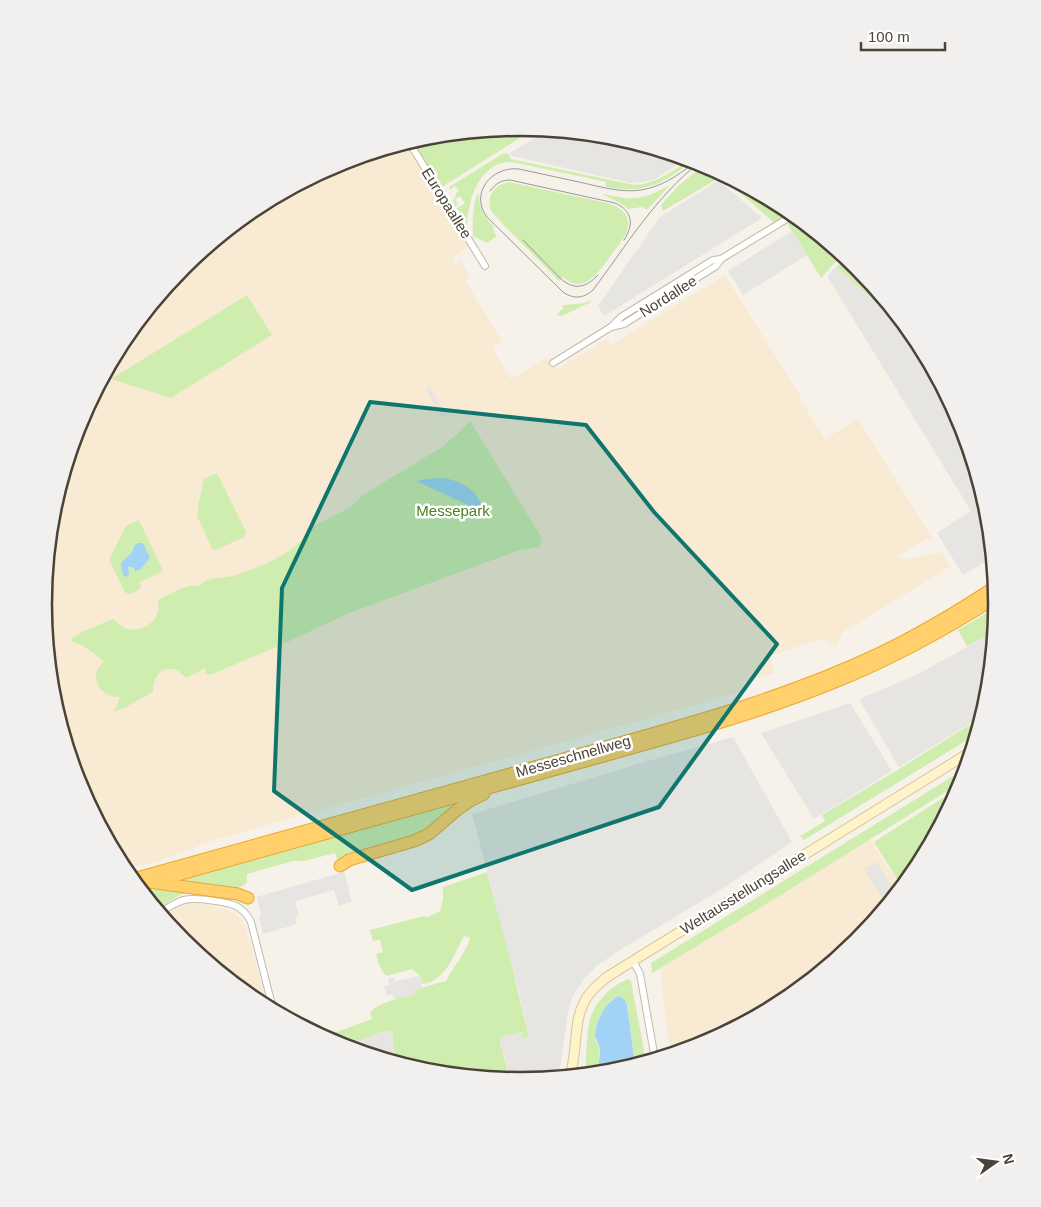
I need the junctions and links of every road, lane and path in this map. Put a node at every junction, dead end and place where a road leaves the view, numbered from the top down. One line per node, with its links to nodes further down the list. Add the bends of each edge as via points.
1 (413, 148): 3 (street, Europaallee)
2 (787, 218): 4 (street, Nordallee, via 624,324 610,328)
3 (485, 266)
4 (553, 363)
5 (988, 591): 10 (highway, Messeschnellweg, via 943,620 882,652 762,700 648,735)
6 (988, 603): 8 (highway, Messeschnellweg, via 915,645 801,696 730,720)
7 (964, 755): 15 (main road, Weltausstellungsallee)
8 (511, 782): 9 (highway, via 470,801 429,834 349,860); 11 (highway, Messeschnellweg)
9 (340, 866)
10 (140, 877)
11 (152, 882): 12 (highway, Messeschnellweg); 13 (highway)
12 (146, 884)
13 (248, 898)
14 (166, 909): 16 (street, via 185,900 197,899 230,904 247,914)
15 (633, 961): 17 (street, via 640,974); 18 (main road, Weltausstellungsallee, via 607,977 590,993 577,1023)
16 (271, 1000)
17 (654, 1052)
18 (571, 1068)

